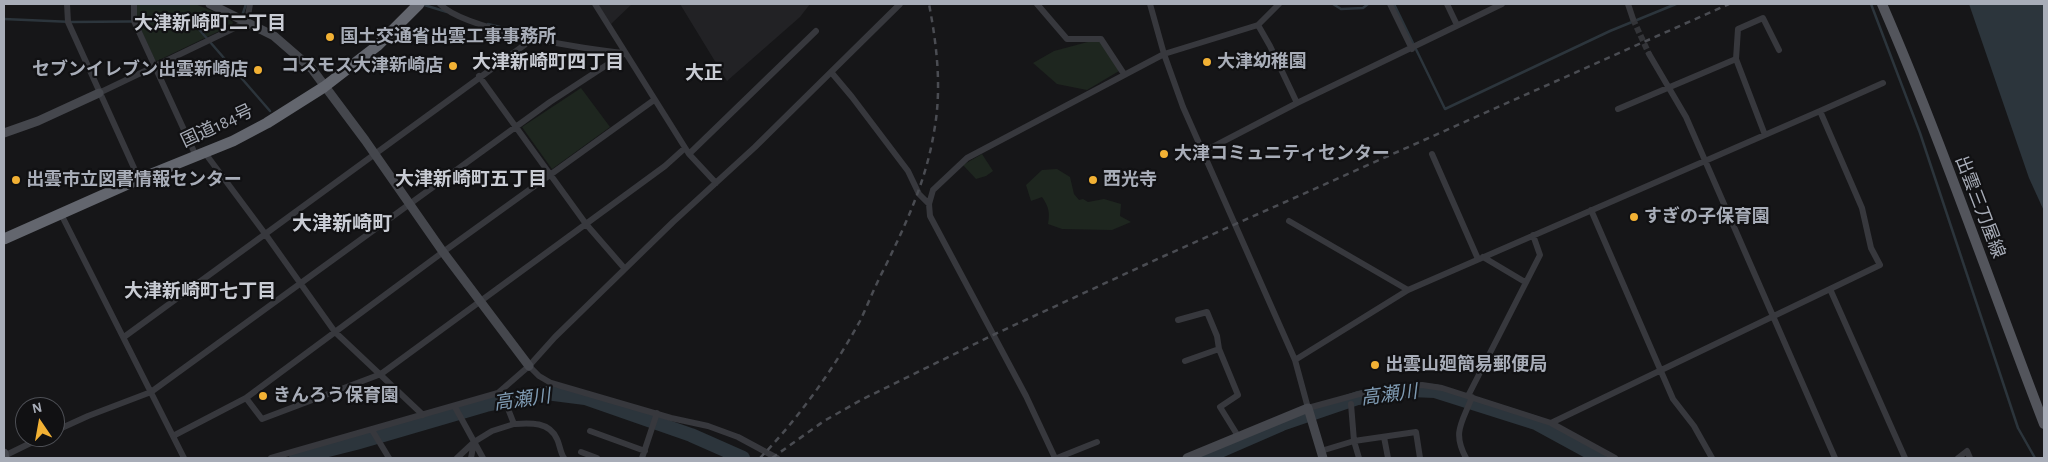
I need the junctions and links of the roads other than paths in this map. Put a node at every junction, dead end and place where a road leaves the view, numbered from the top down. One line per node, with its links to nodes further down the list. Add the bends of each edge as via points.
1 (67, 4): 36 (street, via 68,22)
2 (134, 4): 29 (street, via 134,21)
3 (210, 4): 18 (street)
4 (250, 4): 18 (street)
5 (419, 4): 34 (highway, 国道184号, via 377,46)
6 (440, 4): 22 (street, via 473,23)
7 (594, 4): 25 (street)
8 (900, 4): 30 (street)
9 (1037, 4): 31 (street, via 1067,39 1101,39)
10 (1150, 4): 26 (street)
11 (1279, 4): 19 (street)
12 (1390, 4): 23 (street)
13 (1447, 4): 20 (street)
14 (1502, 4): 20 (street)
15 (1628, 4): 17 (street)
16 (1882, 4): 91 (main road, 出雲三刀屋線)
17 (1633, 19)
18 (247, 22): 29 (street); 34 (street, via 288,46 312,69)
19 (1258, 25): 26 (street); 38 (street)
20 (1457, 25): 23 (street)
21 (816, 31): 44 (street)
22 (534, 38): 25 (street); 32 (street)
23 (1412, 49): 38 (street)
24 (1778, 50): 28 (street, via 1763,18 1738,29)
25 (625, 53): 37 (street); 41 (street)
26 (1164, 54): 31 (street); 45 (street)
27 (1649, 54): 35 (street)
28 (1736, 59): 35 (street); 43 (street)
29 (156, 66): 36 (street); 48 (street)
30 (831, 72): 52 (street); 53 (street, via 908,171 918,194)
31 (1124, 74): 53 (street, via 967,158 933,190)
32 (479, 76): 41 (street); 46 (street)
33 (1884, 83): 40 (street)
34 (324, 87): 46 (street); 48 (highway, 国道184号, via 267,123)
35 (1668, 87): 39 (street); 49 (street, via 1686,116)
36 (100, 93): 42 (street, via 38,122); 51 (street)
37 (654, 100): 44 (street); 50 (street)
38 (1297, 103): 45 (street)
39 (1618, 109)
40 (1820, 111): 43 (street); 67 (street, via 1862,208 1871,248 1880,265)
41 (517, 127): 50 (street); 54 (street)
42 (4, 133)
43 (1765, 135): 49 (street)
44 (687, 151): 52 (street); 58 (street)
45 (1203, 152): 75 (street)
46 (375, 154): 54 (street); 59 (street)
47 (1432, 154): 63 (street)
48 (200, 155): 51 (highway, 国道184号); 59 (street)
49 (1705, 160): 55 (street); 70 (street)
50 (551, 175): 58 (street); 62 (street)
51 (139, 179): 56 (highway, 国道184号)
52 (716, 183): 64 (street)
53 (929, 204): 116 (street, via 930,216)
54 (410, 205): 62 (street); 66 (street)
55 (1591, 210): 60 (street); 78 (street)
56 (61, 214): 61 (highway, 国道184号); 73 (street)
57 (1288, 221): 68 (street)
58 (586, 224): 64 (street); 69 (street)
59 (266, 235): 66 (street); 73 (street)
60 (1533, 235): 63 (street); 65 (street, via 1540,254)
61 (4, 239)
62 (443, 252): 69 (street); 72 (street)
63 (1480, 258): 65 (street); 68 (street)
64 (625, 269): 77 (street)
65 (1525, 282): 82 (street)
66 (300, 284): 72 (street); 81 (street)
67 (1830, 289): 70 (street); 125 (street)
68 (1408, 290): 75 (street)
69 (481, 300): 77 (street); 79 (street)
70 (1774, 316): 78 (street); 124 (street)
71 (1178, 320): 74 (street, via 1207,312)
72 (335, 332): 79 (street); 83 (street)
73 (124, 337): 81 (street)
74 (1219, 349): 76 (street); 96 (street, via 1238,395 1220,407)
75 (1295, 360): 86 (street)
76 (1185, 361)
77 (529, 366): 80 (street); 87 (street, via 551,383)
78 (1661, 371): 89 (street); 123 (street, via 1673,399 1694,426)
79 (380, 374): 83 (street, via 262,419); 88 (street)
80 (501, 390): 85 (street); 90 (street)
81 (151, 392): 92 (street); 95 (street)
82 (1470, 397): 86 (street, via 1422,385 1374,390); 89 (street); 121 (street, via 1458,432 1459,445)
83 (246, 398): 95 (street)
84 (1351, 404): 98 (street)
85 (455, 407): 88 (street); 99 (street)
86 (1308, 408): 96 (street); 104 (street)
87 (658, 413): 103 (street); 115 (street, via 738,437)
88 (423, 415): 93 (street)
89 (1551, 423): 122 (street)
90 (514, 424): 99 (street, via 492,431); 113 (street, via 532,423 552,431)
91 (2044, 424)
92 (65, 426)
93 (372, 430): 106 (street); 109 (street)
94 (590, 431): 103 (street)
95 (173, 436): 107 (street)
96 (1238, 436): 117 (street)
97 (1384, 437): 98 (street); 119 (street); 120 (street, via 1416,432)
98 (1354, 441): 104 (street); 118 (street)
99 (474, 442): 110 (street); 111 (street); 112 (street)
100 (1097, 442): 116 (street)
101 (22, 447): 105 (street)
102 (581, 452): 114 (street)
103 (644, 455)
104 (1322, 455)
105 (4, 456)
106 (289, 456): 108 (street)
107 (184, 458)
108 (270, 458)
109 (389, 458)
110 (457, 458)
111 (471, 458)
112 (483, 458)
113 (564, 458)
114 (597, 458)
115 (776, 458)
116 (1056, 458)
117 (1187, 458)
118 (1359, 458)
119 (1388, 458)
120 (1420, 458)
121 (1466, 458)
122 (1616, 458)
123 (1712, 458)
124 (1835, 458)
125 (1905, 458)
126 (1958, 458): 127 (street, via 1967,451)
127 (1970, 458)

